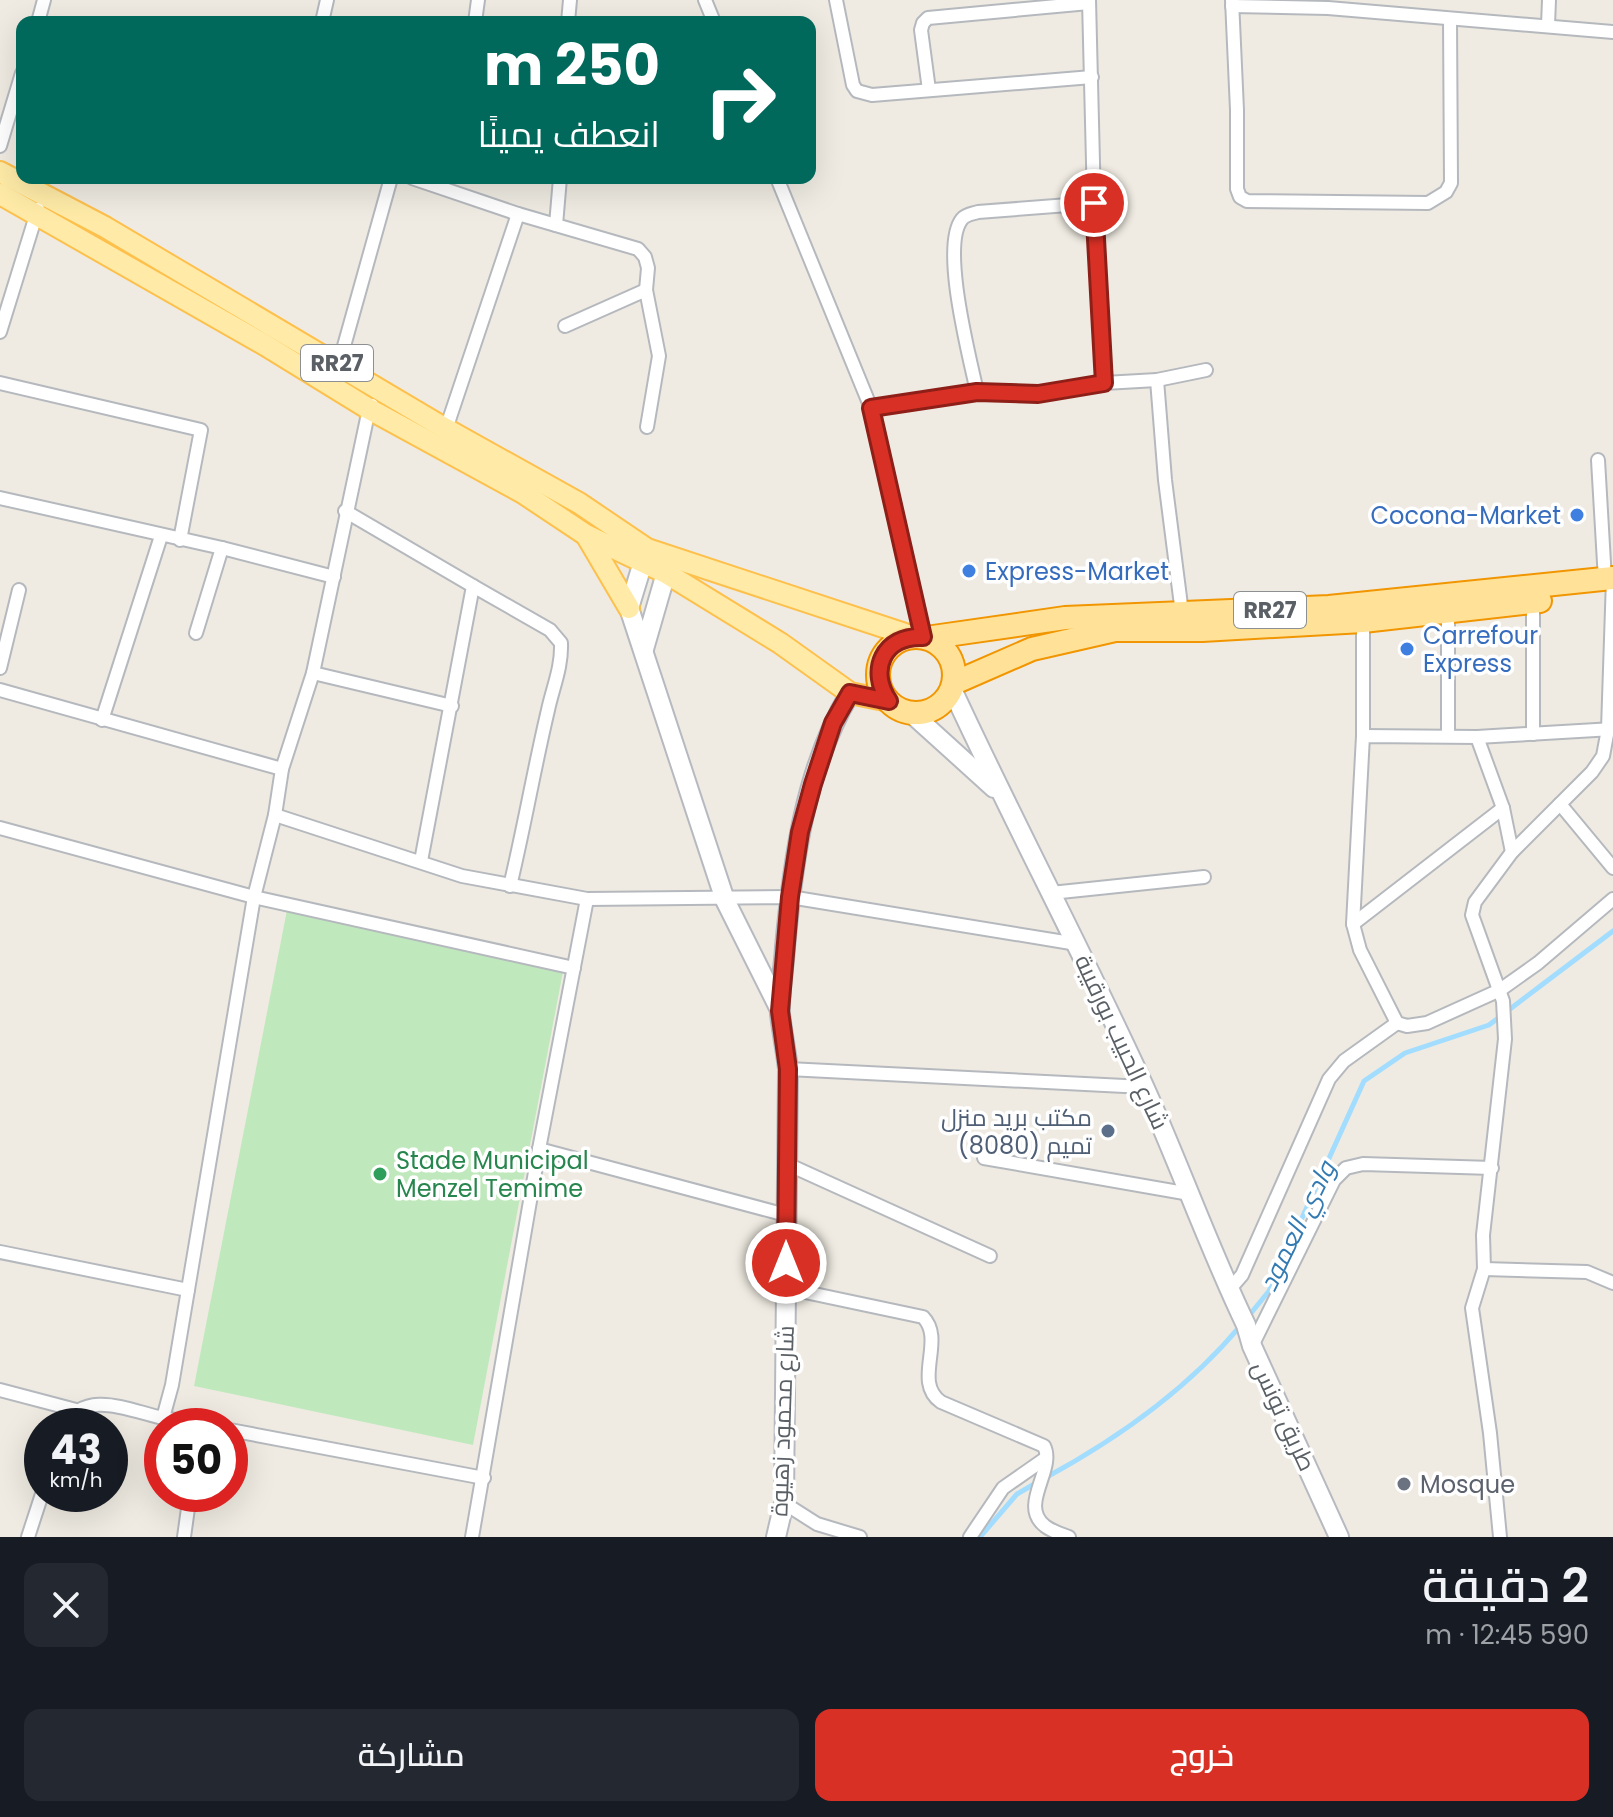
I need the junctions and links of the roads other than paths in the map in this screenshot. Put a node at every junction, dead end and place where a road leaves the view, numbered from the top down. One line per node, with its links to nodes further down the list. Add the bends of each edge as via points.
1 (836, 0): 9 (street, via 857,91 872,95)
2 (1549, 0): 6 (street)
3 (1089, 2): 8 (street); 9 (street, via 928,18 921,30)
4 (1232, 3): 5 (street); 5 (street, via 1237,189 1247,201 1428,203 1446,192 1451,183)
5 (1450, 19): 6 (street)
6 (1548, 25): 7 (street)
7 (1613, 32)
8 (1092, 77): 9 (street); 20 (street)
9 (929, 90)
10 (16, 93): 11 (street)
11 (0, 146)
12 (0, 172): 21 (main road, RR27)
13 (389, 184): 27 (street)
14 (429, 184): 18 (street)
15 (453, 184): 18 (street)
16 (559, 184): 23 (street)
17 (779, 184): 34 (street)
18 (452, 192): 22 (street)
19 (0, 194): 21 (main road, RR27)
20 (1094, 203): 31 (street); 33 (street, via 978,212 959,222 954,274)
21 (41, 204): 26 (street); 27 (main road, RR27); 35 (main road, RR27)
22 (518, 214): 23 (street); 37 (street)
23 (556, 225): 24 (street, via 638,249 648,268)
24 (646, 290): 25 (street); 36 (street, via 659,356)
25 (565, 326)
26 (0, 332)
27 (339, 364): 32 (main road, RR27)
28 (1206, 370): 29 (street)
29 (1157, 380): 31 (street); 54 (street)
30 (0, 383): 43 (street, via 201,430)
31 (1104, 383): 33 (street, via 1038,394)
32 (382, 392): 35 (street); 37 (main road, RR27)
33 (977, 392): 34 (street)
34 (871, 408): 57 (street)
35 (369, 409): 40 (street); 41 (main road, RR27, via 523,493)
36 (647, 427)
37 (446, 429): 45 (main road, RR27, via 579,503)
38 (1598, 460): 48 (street)
39 (0, 498): 42 (street)
40 (345, 511): 47 (street); 49 (street)
41 (586, 535): 45 (main road, RR27); 52 (main road)
42 (161, 536): 43 (street); 67 (street)
43 (180, 540): 44 (street)
44 (222, 548): 47 (street); 56 (street)
45 (645, 556): 46 (main road, RR27); 52 (main road)
46 (668, 566): 57 (main road, RR27); 58 (main road); 63 (main road, RR27)
47 (334, 577): 60 (street)
48 (1611, 585): 51 (highway, RR27); 54 (highway, RR27); 68 (street)
49 (473, 586): 65 (street); 83 (street, via 550,630 561,643)
50 (19, 590): 59 (street)
51 (1533, 602): 53 (highway, RR27); 69 (street)
52 (629, 608): 58 (main road)
53 (1448, 611): 55 (highway, RR27); 71 (street)
54 (1182, 613): 57 (highway, RR27, via 1065,618)
55 (1363, 621): 61 (highway, RR27, via 1115,630 1032,649); 70 (street)
56 (196, 633)
57 (921, 637): 61 (highway, RR27, via 937,643 952,660); 64 (highway, RR27, via 891,646 879,667)
58 (644, 649): 89 (main road)
59 (0, 668)
60 (313, 673): 65 (street); 73 (street)
61 (953, 686): 66 (highway, RR27, via 935,708); 74 (main road, شارع الحبيب بورقيبة)
62 (0, 690): 67 (street)
63 (850, 693): 64 (main road, RR27); 86 (main road, شارع محمود زهيوة, via 833,723 813,784)
64 (889, 701): 66 (highway, RR27)
65 (452, 706): 80 (street)
66 (910, 712): 74 (main road, شارع الحبيب بورقيبة)
67 (102, 720): 73 (street)
68 (1611, 729): 69 (street); 75 (street, via 1592,772)
69 (1533, 734): 72 (street)
70 (1363, 736): 71 (street); 90 (street)
71 (1448, 736): 72 (street)
72 (1477, 737): 76 (street)
73 (282, 769): 77 (street)
74 (1001, 795): 84 (main road, شارع الحبيب بورقيبة)
75 (1560, 804): 79 (street); 81 (street)
76 (1503, 808): 79 (street); 90 (street)
77 (275, 815): 80 (street); 85 (street)
78 (0, 828): 85 (street)
79 (1512, 852): 93 (street, via 1475,902 1472,915)
80 (421, 861): 83 (street)
81 (1613, 868)
82 (1204, 877): 84 (street)
83 (510, 886): 87 (street)
84 (1051, 893): 91 (main road, شارع الحبيب بورقيبة)
85 (254, 897): 92 (street); 109 (street)
86 (790, 897): 89 (street); 91 (street); 94 (main road, شارع محمود زهيوة)
87 (587, 899): 89 (street); 92 (street)
88 (1613, 899): 93 (street)
89 (725, 900): 94 (main road)
90 (1353, 924): 95 (street, via 1360,950)
91 (1077, 944): 97 (main road, شارع الحبيب بورقيبة)
92 (574, 968): 98 (street)
93 (1502, 995): 95 (street, via 1427,1023); 101 (street, via 1505,1039)
94 (780, 1011): 96 (main road, شارع محمود زهيوة)
95 (1397, 1023): 110 (street, via 1344,1061 1329,1079)
96 (788, 1069): 97 (street); 100 (main road, شارع محمود زهيوة)
97 (1144, 1087): 102 (main road, شارع الحبيب بورقيبة)
98 (539, 1149): 103 (street); 119 (street)
99 (984, 1158): 102 (street)
100 (787, 1164): 103 (main road, شارع محمود زهيوة); 105 (street)
101 (1492, 1168): 106 (street); 111 (street, via 1363,1164 1343,1170)
102 (1190, 1194): 110 (main road, شارع الحبيب بورقيبة)
103 (786, 1215): 108 (main road, شارع محمود زهيوة)
104 (0, 1252): 109 (street)
105 (990, 1256)
106 (1484, 1269): 107 (street, via 1587,1272); 131 (street, via 1472,1308)
107 (1613, 1283)
108 (786, 1288): 118 (street, via 923,1317 933,1331 929,1373 936,1399 1041,1444); 120 (main road, شارع محمود زهيوة)
109 (188, 1290): 116 (street)
110 (1230, 1292): 111 (main road, طريق تونس)
111 (1252, 1346): 130 (main road, طريق تونس)
112 (0, 1390): 113 (street)
113 (68, 1408)
114 (82, 1408): 115 (street)
115 (124, 1408)
116 (166, 1408)
117 (248, 1433): 119 (street)
118 (1046, 1461): 128 (street, via 1003,1488); 129 (street, via 1036,1514 1045,1526)
119 (484, 1478): 125 (street)
120 (784, 1503): 126 (main road, شارع محمود زهيوة); 127 (street, via 817,1524)
121 (36, 1512): 123 (street)
122 (187, 1512): 124 (street)
123 (28, 1537)
124 (184, 1537)
125 (472, 1537)
126 (776, 1537)
127 (860, 1537)
128 (970, 1537)
129 (1069, 1537)
130 (1339, 1537)
131 (1500, 1537)

